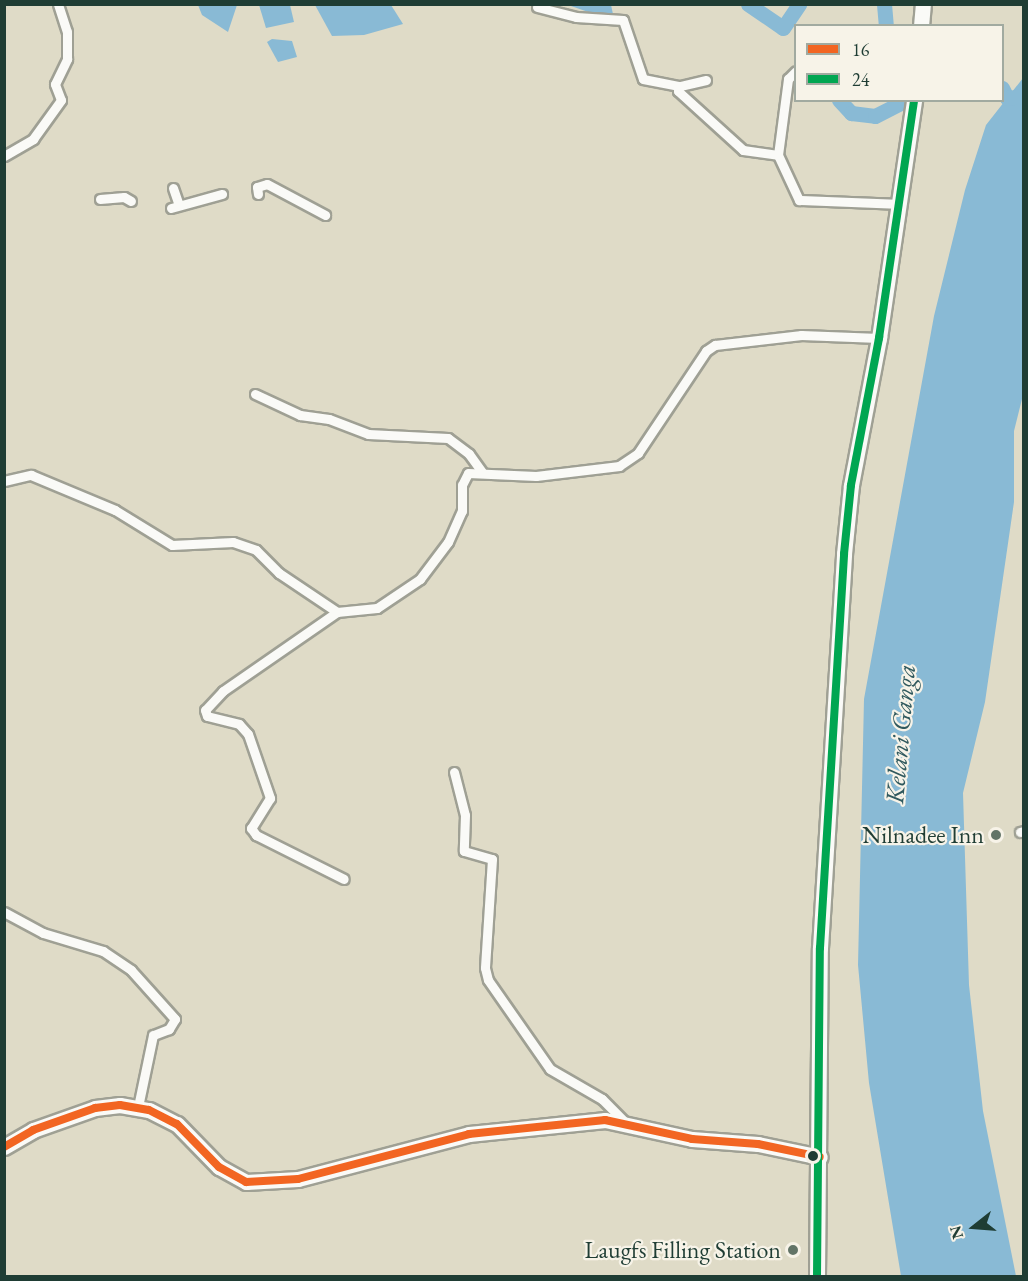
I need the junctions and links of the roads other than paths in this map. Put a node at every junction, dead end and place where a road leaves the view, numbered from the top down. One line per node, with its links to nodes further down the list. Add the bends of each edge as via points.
1 (58, 4): 10 (street, via 67,32 67,59 55,84 61,100 33,139)
2 (923, 4): 4 (main road)
3 (537, 7): 7 (street, via 576,17 623,20 643,79)
4 (921, 24)
5 (794, 72): 9 (street, via 788,79 782,149)
6 (706, 80): 7 (street)
7 (679, 86): 9 (street, via 680,94 743,150)
8 (914, 102): 16 (main road)
9 (778, 155): 16 (street, via 799,200)
10 (4, 156)
11 (173, 188): 12 (street, via 175,206)
12 (222, 194)
13 (258, 194): 17 (street, via 257,187 267,184)
14 (100, 199): 15 (street, via 124,197)
15 (131, 201)
16 (897, 204): 18 (main road)
17 (325, 215)
18 (879, 338): 20 (street, via 801,334 715,345 706,351 638,453 619,466 536,476); 29 (main road, via 851,485 844,554 820,948)
19 (255, 394): 20 (street, via 300,415 329,419 368,434 448,438 469,454)
20 (482, 472): 22 (street, via 468,473 462,485 462,511 447,542 420,579 377,608)
21 (4, 481): 22 (street, via 31,475 115,510 172,545 233,542 256,550 279,573)
22 (337, 612): 24 (street, via 223,691 205,710 207,716 239,724 248,734 270,798 251,828 256,835)
23 (454, 772): 27 (street, via 465,815 464,851 492,859 485,968 488,980 550,1069 602,1099)
24 (344, 879)
25 (4, 912): 26 (street, via 43,933 103,951 131,969 176,1019 169,1029 153,1035)
26 (138, 1107): 27 (main road, via 184,1128 228,1174 258,1182 320,1174 394,1151 469,1134 605,1120); 28 (main road, via 95,1108 33,1130)
27 (625, 1122): 29 (main road, via 692,1139 758,1144)
28 (4, 1147)
29 (820, 1157): 30 (main road)
30 (817, 1276)

